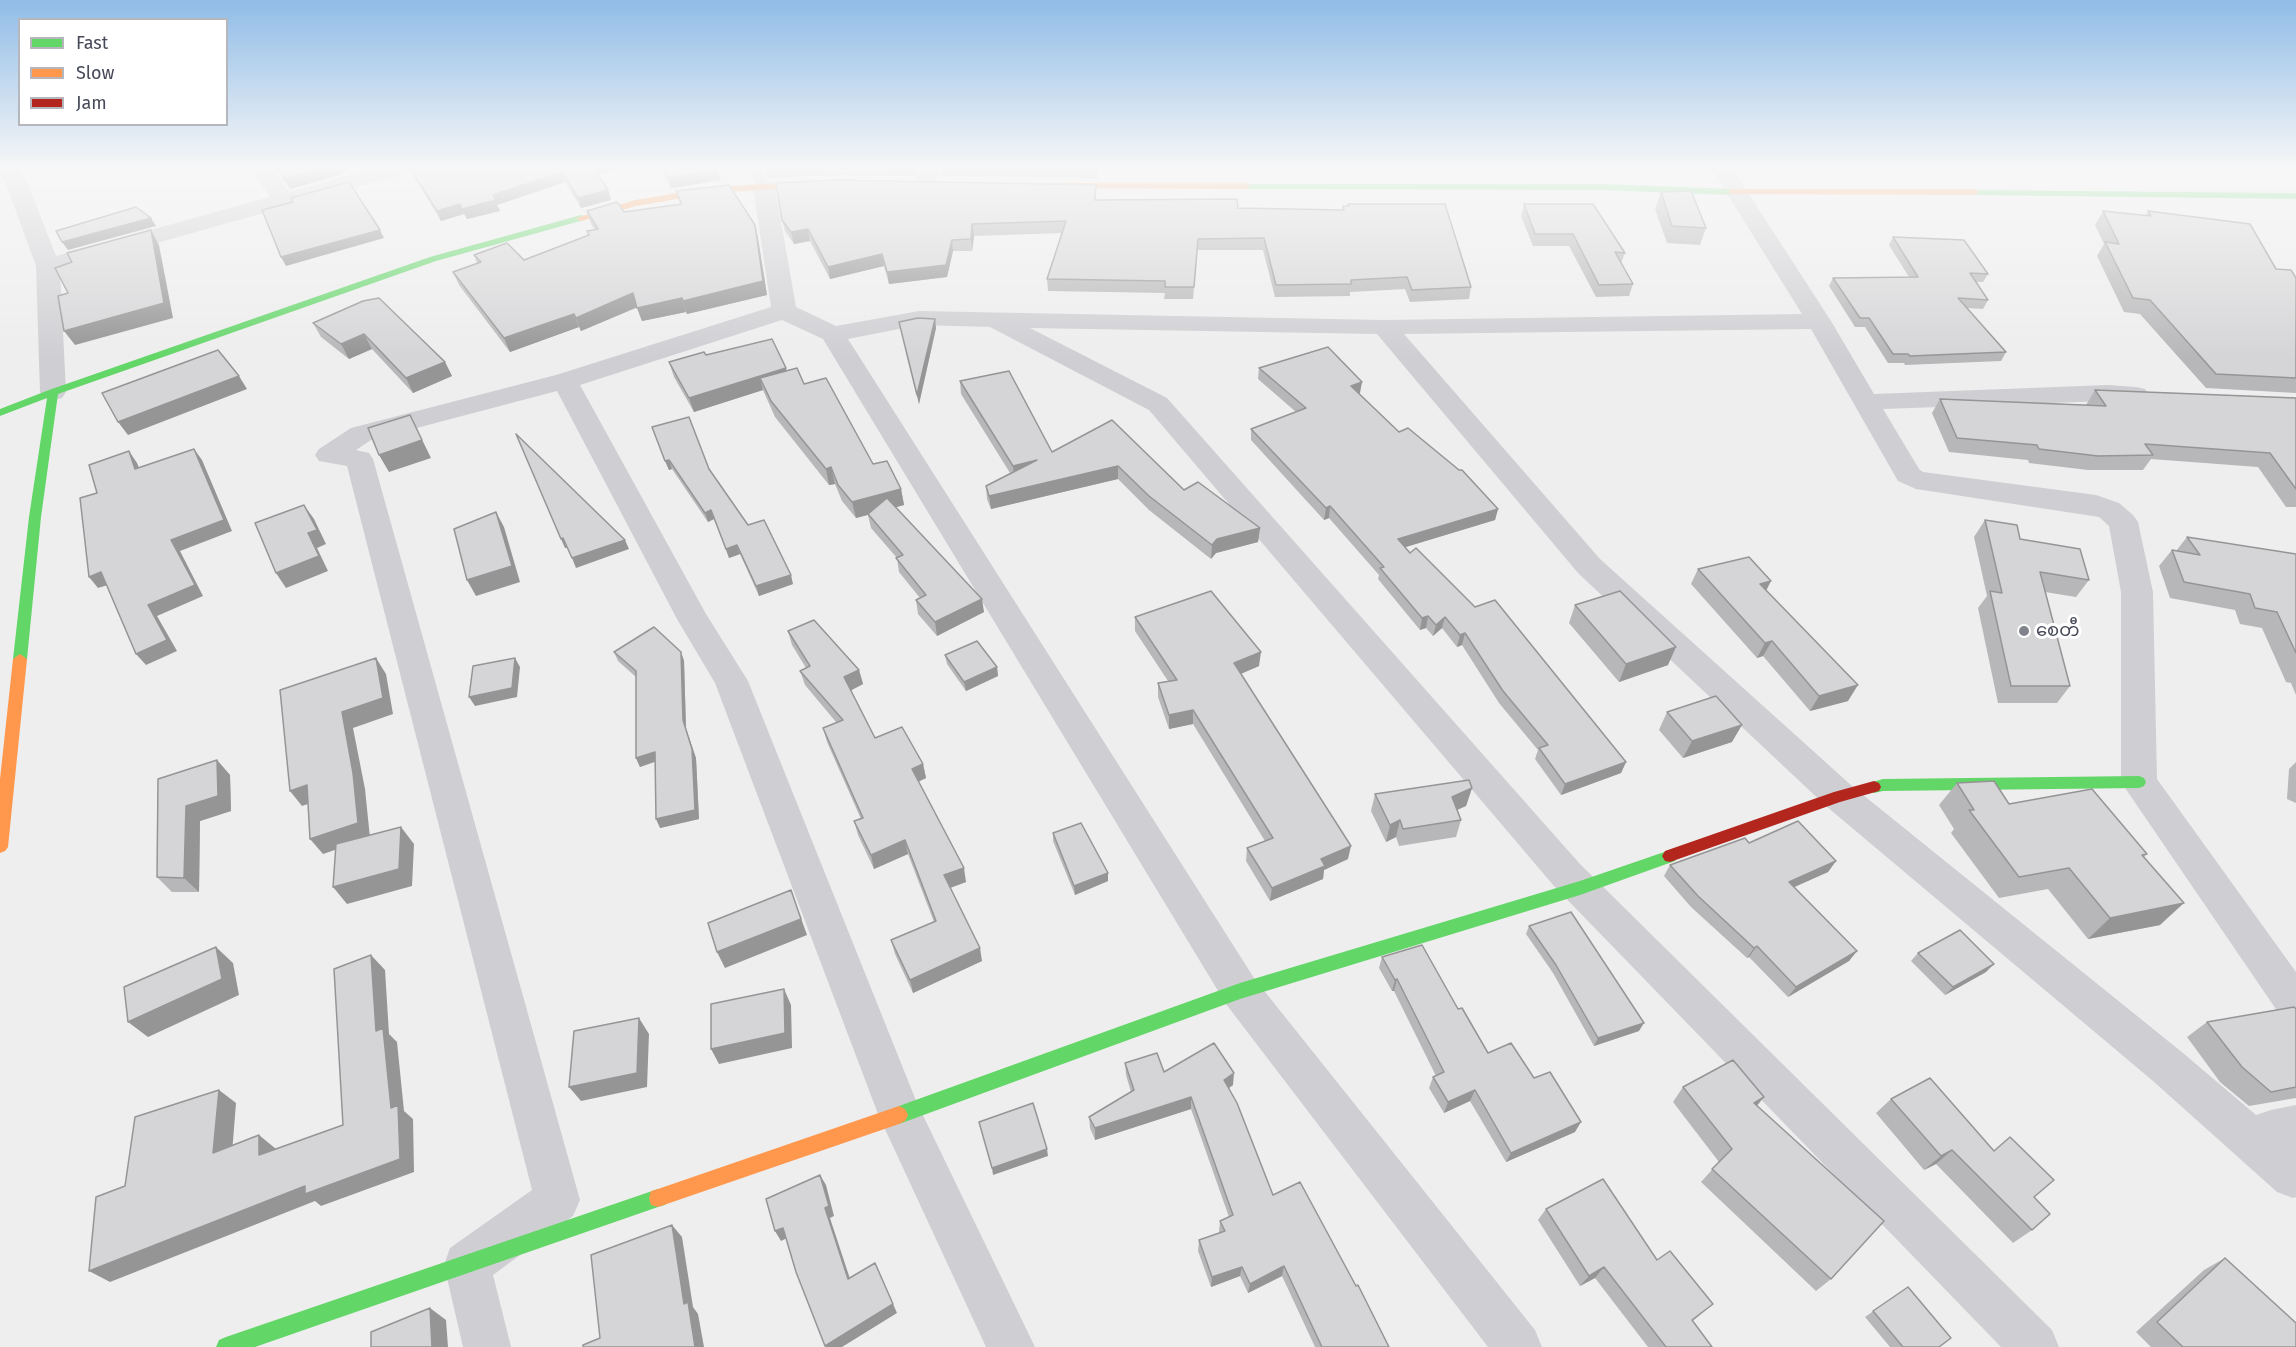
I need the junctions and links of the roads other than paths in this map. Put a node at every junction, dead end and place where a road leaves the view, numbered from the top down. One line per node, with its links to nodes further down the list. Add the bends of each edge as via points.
1 (35, 231): 6 (street)
2 (176, 231): 6 (street)
3 (535, 231): 13 (street, via 433,259)
4 (770, 231): 7 (street)
5 (1760, 231): 9 (street)
6 (48, 266): 13 (street)
7 (784, 311): 11 (street); 12 (street)
8 (994, 319): 10 (street); 11 (street, via 919,318); 20 (street, via 1158,404)
9 (1819, 321): 10 (street); 15 (street)
10 (1384, 327): 18 (street, via 1588,566)
11 (833, 334): 21 (street)
12 (565, 381): 23 (street, via 730,681); 26 (street, via 361,434 329,455 359,459 557,1200)
13 (53, 392): 16 (street); 19 (street, via 35,517)
14 (2155, 396): 15 (street, via 2108,393)
15 (1865, 402): 17 (street, via 1908,475 1916,480 2096,505 2123,522 2137,592)
16 (0, 413)
17 (2139, 782): 18 (street, via 1883,785); 22 (street)
18 (1839, 796): 20 (street); 25 (street)
19 (0, 847)
20 (1580, 888): 21 (street); 31 (street)
21 (1240, 991): 23 (street); 30 (street)
22 (2296, 1005)
23 (900, 1114): 26 (street); 29 (street)
24 (2296, 1126): 25 (street, via 2271,1131)
25 (2295, 1177)
26 (467, 1265): 27 (street); 28 (street)
27 (226, 1347)
28 (486, 1347)
29 (1011, 1347)
30 (1518, 1347)
31 (2036, 1347)

